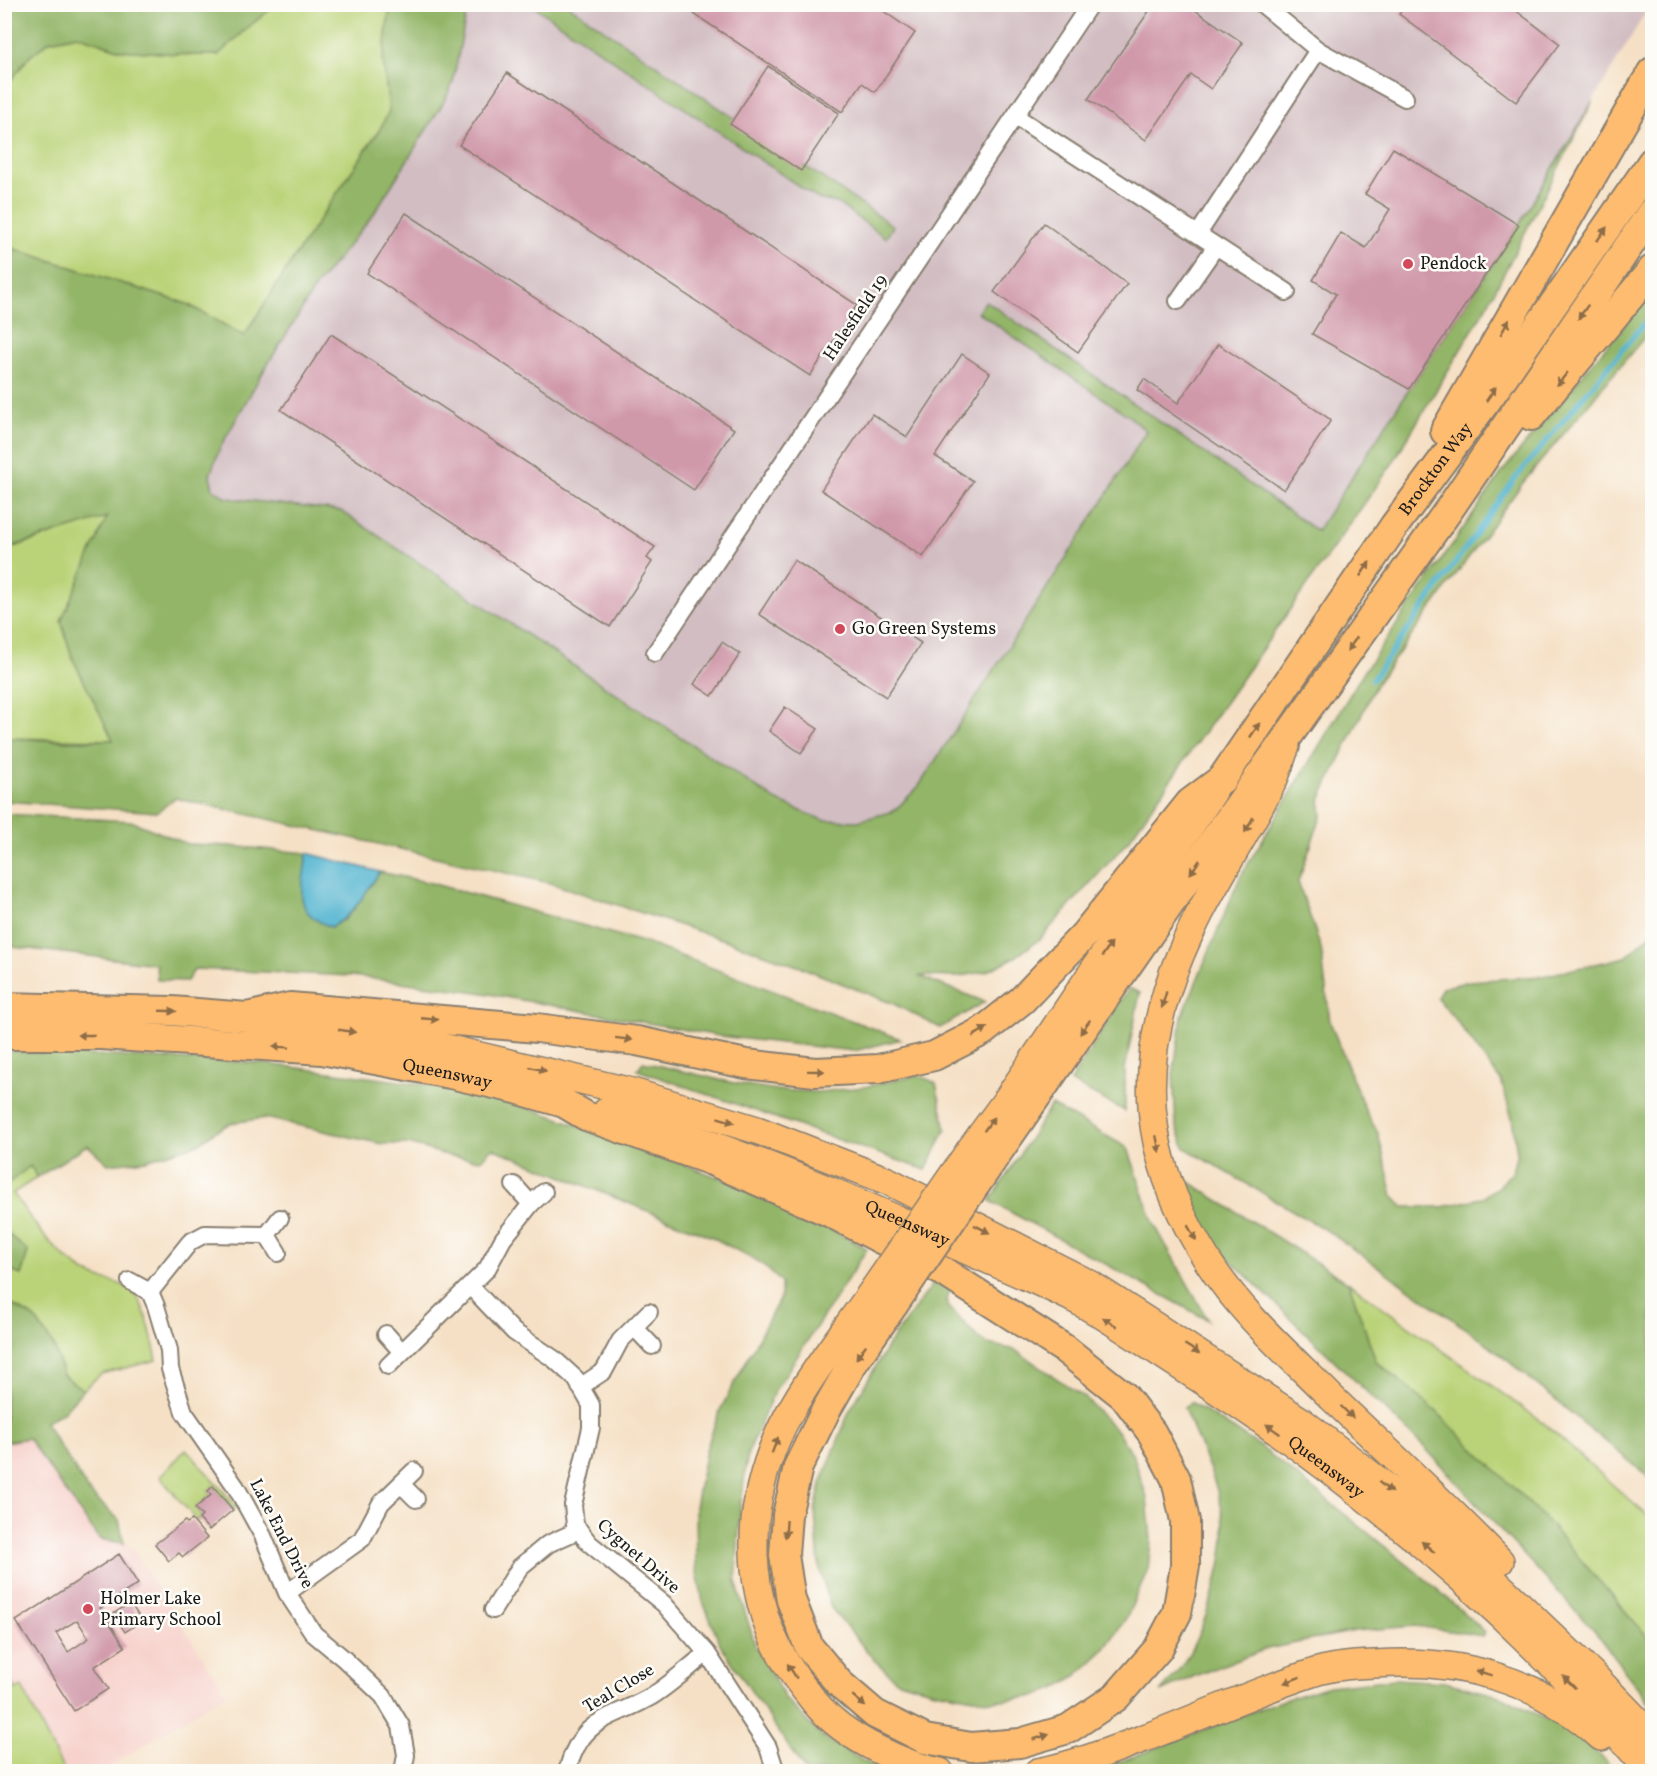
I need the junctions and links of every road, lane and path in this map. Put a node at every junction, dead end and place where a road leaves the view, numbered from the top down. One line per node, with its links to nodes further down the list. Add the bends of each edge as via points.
1 (1090, 4): 6 (street, Halesfield 19)
2 (1262, 4): 3 (street)
3 (1318, 50): 5 (street); 9 (street)
4 (1653, 72): 15 (highway, one-way to 4, via 1425,465)
5 (1405, 98)
6 (1015, 116): 9 (street); 16 (street, Halesfield 19)
7 (1653, 162): 15 (highway, Brockton Way, one-way to 7)
8 (1653, 212): 14 (highway, Brockton Way, one-way to 14)
9 (1198, 234): 10 (street)
10 (1216, 246): 12 (street); 13 (street)
11 (1653, 270): 14 (highway, one-way to 14)
12 (1287, 292)
13 (1178, 302)
14 (1450, 508): 17 (highway, Brockton Way, one-way to 17)
15 (1395, 525): 18 (highway, Brockton Way, one-way to 15)
16 (655, 653)
17 (1290, 734): 22 (highway, Brockton Way, one-way to 22, via 1160,916); 46 (main road, one-way to 46, via 1274,781 1205,905 1170,980 1150,1067 1151,1107 1167,1181 1210,1264 1250,1315 1488,1549 1564,1629)
18 (1222, 779): 20 (highway, Brockton Way, one-way to 18, via 290,1007 537,1028 815,1072 878,1069 934,1056 983,1031 1022,1000 1085,934 1190,803); 22 (main road, one-way to 18)
19 (4, 1006): 20 (highway, Queensway, one-way to 20)
20 (247, 1017): 46 (main road, Queensway, one-way to 46, via 433,1045 632,1092 757,1130 888,1181 1090,1284 1300,1420 1462,1550)
21 (4, 1035): 23 (highway, Queensway, one-way to 21, via 472,1079 322,1050 101,1035)
22 (1049, 1057): 31 (highway, Brockton Way, bridge)
23 (564, 1103): 31 (highway, Brockton Way, one-way to 23, via 798,1467 787,1515 784,1555 791,1600 809,1647 838,1683 875,1714 925,1739 971,1747 1020,1743 1068,1729 1116,1697 1158,1649 1177,1613 1183,1578 1185,1521 1176,1479 1152,1433 1124,1396 1066,1350 944,1272 831,1213 712,1161 586,1116); 54 (main road, Queensway, one-way to 23, via 1572,1684 1451,1567 1386,1512 1207,1383 1076,1300 873,1207 675,1130)
24 (514, 1185): 29 (street, via 538,1198 503,1239 487,1269)
25 (280, 1218): 26 (street)
26 (267, 1235): 27 (street); 30 (street, via 205,1234 190,1242)
27 (278, 1253)
28 (130, 1281): 30 (street)
29 (470, 1286): 36 (street); 38 (street, Cygnet Drive, via 514,1332 554,1359)
30 (150, 1292): 43 (street, Lake End Drive, via 184,1412 236,1487)
31 (884, 1296): 51 (main road, one-way to 31, via 896,1759 864,1742 825,1713 793,1675 771,1634 758,1593 753,1552 755,1512 777,1437 803,1392)
32 (649, 1312): 33 (street)
33 (634, 1327): 35 (street); 38 (street, via 620,1341 604,1371)
34 (386, 1334): 36 (street)
35 (652, 1346)
36 (402, 1352): 37 (street)
37 (388, 1366)
38 (580, 1386): 42 (street, Cygnet Drive, via 591,1405 591,1428 573,1505)
39 (414, 1472): 40 (street)
40 (401, 1484): 41 (street); 43 (street, via 381,1503 362,1539)
41 (416, 1499)
42 (579, 1530): 44 (street, via 548,1544 520,1567); 45 (street, Cygnet Drive, via 589,1543 664,1604)
43 (287, 1593): 48 (street, Lake End Drive, via 314,1634 383,1696 401,1726 406,1755)
44 (493, 1610)
45 (707, 1653): 49 (street, Teal Close, via 654,1695 596,1723 574,1748); 50 (street, Cygnet Drive, via 768,1747)
46 (1591, 1673): 47 (main road, Queensway)
47 (1653, 1736)
48 (403, 1772)
49 (567, 1772)
50 (776, 1772)
51 (940, 1772)
52 (1038, 1772): 53 (main road, one-way to 52, via 1582,1720 1552,1699 1479,1671 1407,1662 1314,1672 1110,1751)
53 (1636, 1772)
54 (1651, 1772)

